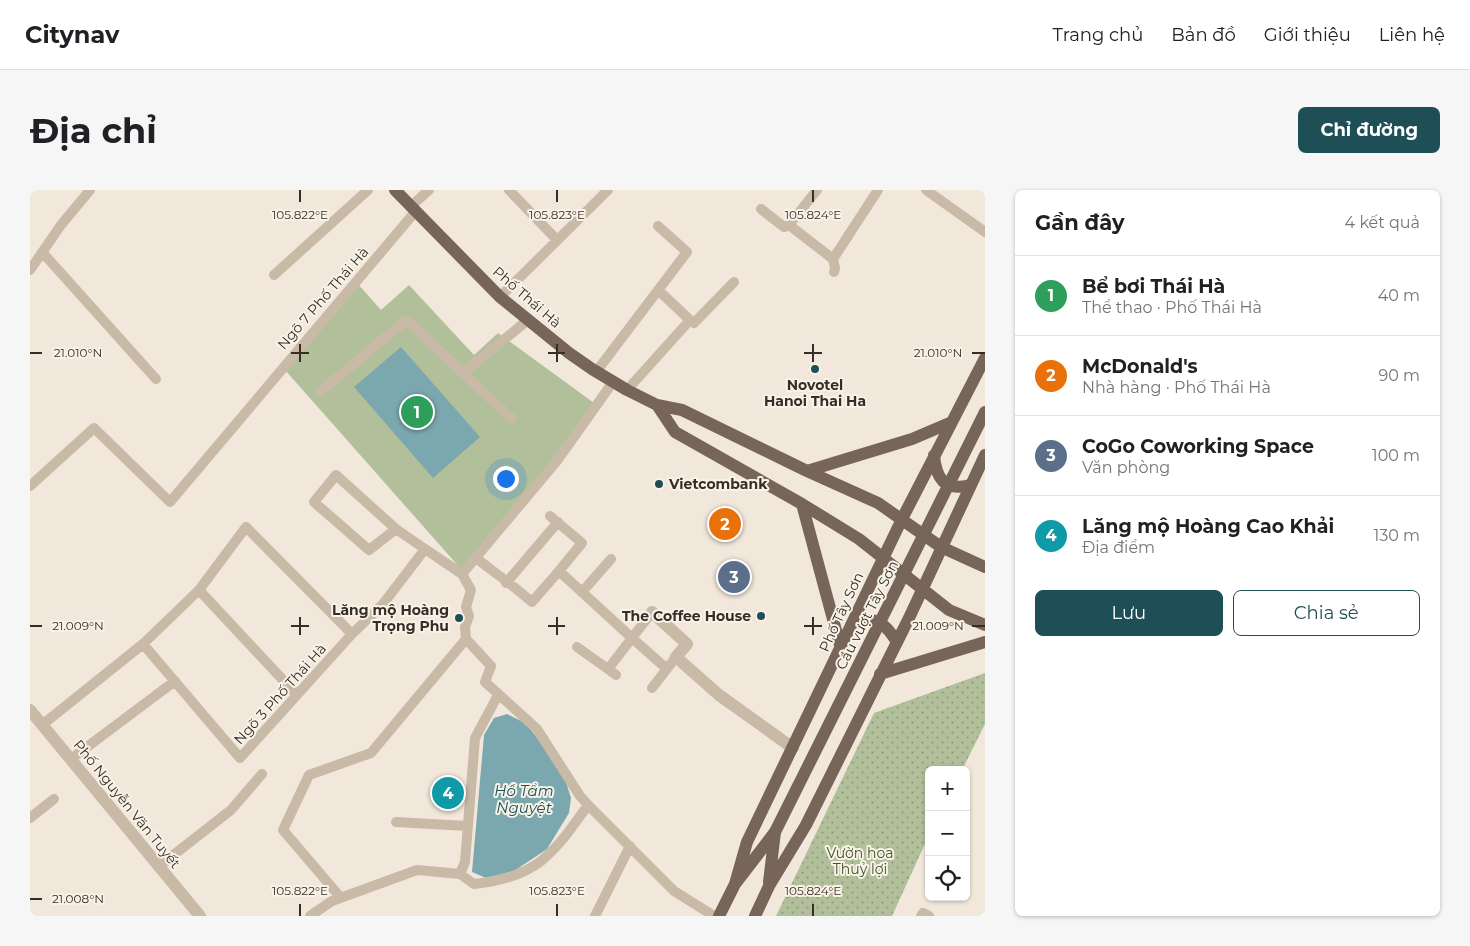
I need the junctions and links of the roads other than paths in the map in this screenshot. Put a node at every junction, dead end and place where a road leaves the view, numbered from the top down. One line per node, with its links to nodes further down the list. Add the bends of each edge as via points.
1 (90, 190): 16 (lane)
2 (368, 190): 20 (lane)
3 (395, 190): 10 (main road, Phố Thái Hà)
4 (430, 190): 10 (lane, Ngõ 7 Phố Thái Hà)
5 (510, 190): 15 (lane)
6 (608, 190): 15 (lane)
7 (817, 190): 12 (lane)
8 (878, 190): 17 (lane)
9 (926, 190): 14 (lane)
10 (413, 209): 23 (main road, Phố Thái Hà); 41 (lane, Ngõ 7 Phố Thái Hà, via 170,502 94,428)
11 (761, 209): 12 (lane, via 784,227)
12 (789, 225): 17 (lane)
13 (658, 226): 22 (lane, via 687,252)
14 (985, 232)
15 (557, 240): 23 (lane)
16 (42, 252): 18 (lane); 29 (lane)
17 (833, 259): 19 (lane)
18 (30, 270)
19 (834, 272)
20 (274, 276)
21 (734, 282): 25 (lane, via 694,324)
22 (658, 290): 25 (lane); 27 (lane)
23 (500, 297): 24 (main road, Phố Thái Hà)
24 (528, 320): 27 (main road, Phố Thái Hà); 28 (lane)
25 (690, 320): 31 (lane)
26 (985, 358): 36 (main road, Phố Tây Sơn)
27 (596, 372): 30 (main road, Phố Thái Hà)
28 (463, 373): 32 (lane, via 409,322 404,321); 35 (lane)
29 (156, 379)
30 (613, 382): 31 (main road, Phố Thái Hà); 48 (lane, via 556,462)
31 (627, 390): 33 (main road, Phố Thái Hà)
32 (320, 392)
33 (657, 405): 39 (main road, Phố Thái Hà, via 682,410); 42 (main road, via 674,432)
34 (985, 412): 85 (main road, Cầu vượt Tây Sơn, bridge)
35 (512, 418)
36 (952, 422): 37 (main road, Phố Tây Sơn); 39 (main road, via 912,439)
37 (934, 455): 40 (main road, via 937,476 945,484); 43 (main road, Phố Tây Sơn)
38 (985, 455): 40 (main road)
39 (807, 472): 43 (main road, Phố Thái Hà, via 878,503)
40 (970, 485): 45 (main road)
41 (30, 486)
42 (802, 504): 47 (main road); 67 (main road)
43 (902, 519): 45 (main road, Phố Thái Hà); 47 (main road, Phố Tây Sơn)
44 (396, 529): 44 (lane, via 336,474 314,502 369,550); 46 (lane)
45 (941, 547): 50 (main road, Phố Thái Hà); 55 (main road)
46 (425, 549): 52 (lane); 60 (lane, Ngõ 3 Phố Thái Hà, via 383,604)
47 (884, 557): 55 (main road); 58 (main road, Phố Tây Sơn)
48 (476, 558): 52 (lane); 53 (lane)
49 (611, 559): 56 (lane)
50 (985, 567)
51 (559, 571): 53 (lane, via 532,602 514,585); 53 (lane, via 582,543 554,519); 56 (lane)
52 (462, 574): 62 (lane, via 471,590 466,607 469,616 465,627)
53 (506, 583)
54 (199, 590): 60 (lane, via 246,527); 65 (lane); 73 (lane)
55 (922, 590): 59 (main road, via 949,610); 63 (main road)
56 (582, 592): 61 (lane)
57 (652, 612): 61 (lane); 68 (street, via 687,644)
58 (853, 622): 63 (main road, via 874,620 884,625); 67 (main road, Phố Tây Sơn)
59 (985, 626)
60 (352, 634): 73 (lane, Ngõ 3 Phố Thái Hà)
61 (632, 638): 66 (lane, via 612,672); 69 (lane)
62 (466, 639): 74 (lane, via 491,666 485,682); 91 (lane, via 371,753 309,775 283,830)
63 (897, 642): 70 (main road)
64 (985, 642): 70 (main road)
65 (143, 644): 71 (lane, Ngõ 3 Phố Thái Hà); 76 (lane)
66 (577, 647)
67 (841, 649): 77 (main road, Phố Tây Sơn)
68 (676, 657): 69 (lane); 77 (street, via 719,695)
69 (667, 669): 72 (lane)
70 (880, 674): 90 (main road, via 806,825)
71 (175, 681): 73 (lane, Ngõ 3 Phố Thái Hà, via 240,758); 78 (lane)
72 (652, 688)
73 (297, 695)
74 (498, 695): 81 (lane, via 537,729); 84 (lane, via 475,738)
75 (30, 710): 76 (street, Phố Nguyễn Văn Tuyết)
76 (42, 725): 78 (street, Phố Nguyễn Văn Tuyết)
77 (793, 748): 89 (main road, Phố Tây Sơn, via 747,842)
78 (72, 759): 87 (street, Phố Nguyễn Văn Tuyết)
79 (262, 774): 87 (lane, via 231,810)
80 (54, 799): 82 (lane)
81 (588, 805): 86 (lane); 88 (lane, via 546,858 516,876 474,884)
82 (30, 818)
83 (396, 822): 84 (lane)
84 (467, 826): 88 (lane)
85 (775, 832): 89 (main road, Phố Tây Sơn); 90 (main road)
86 (630, 846): 94 (lane); 95 (lane, via 674,891)
87 (158, 867): 92 (street, Phố Nguyễn Văn Tuyết)
88 (460, 874): 91 (lane, via 417,870)
89 (735, 884): 96 (main road, Phố Tây Sơn)
90 (769, 886): 97 (main road)
91 (341, 898): 93 (lane)
92 (200, 916)
93 (310, 916)
94 (595, 916)
95 (714, 916)
96 (719, 916)
97 (755, 916)
98 (922, 916): 99 (lane, via 923,913)
99 (929, 916)

